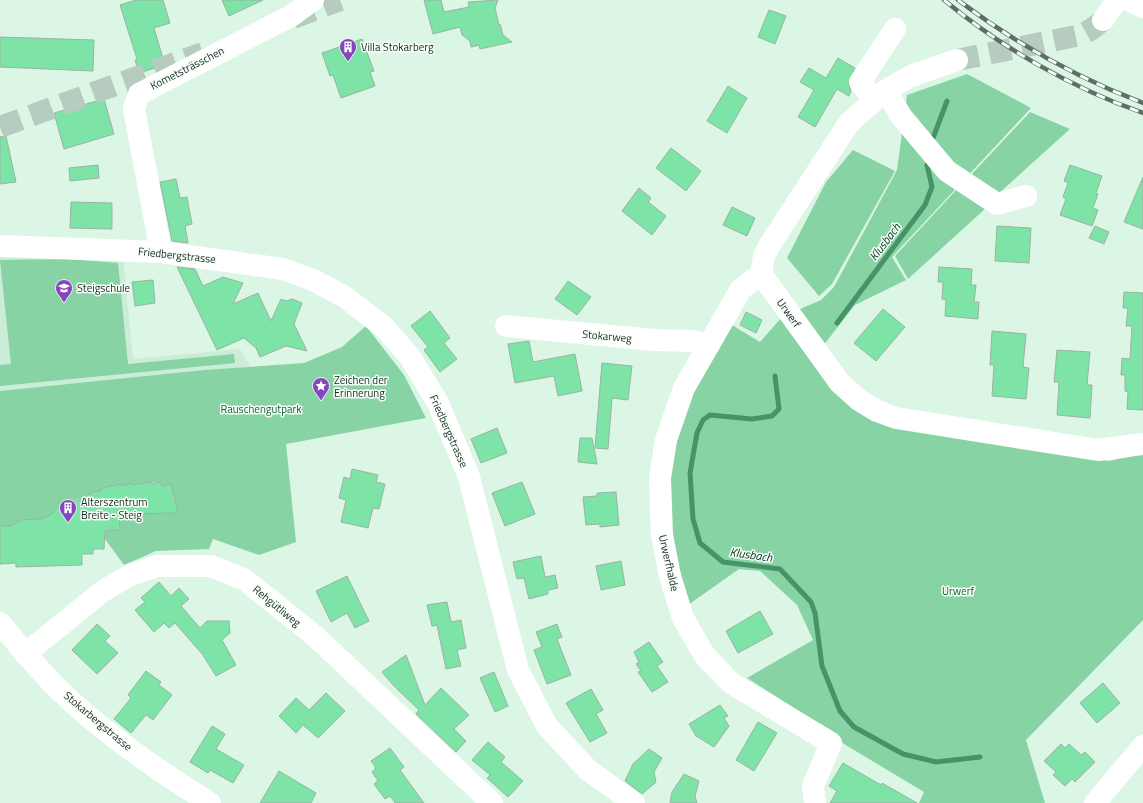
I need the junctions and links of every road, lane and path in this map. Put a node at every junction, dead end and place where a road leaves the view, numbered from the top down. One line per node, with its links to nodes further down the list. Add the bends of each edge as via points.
1 (313, 0): 11 (street, Kometsträsschen, via 291,16 139,94 134,109)
2 (1117, 0): 5 (street)
3 (1128, 0): 4 (street)
4 (1143, 7)
5 (1103, 20)
6 (895, 29): 8 (street, via 860,82)
7 (957, 60): 8 (street, via 911,76)
8 (880, 95): 9 (street, via 947,171 997,204); 12 (street, via 849,123 769,246 764,256)
9 (1026, 196)
10 (0, 246): 11 (street, Friedbergstrasse)
11 (161, 252): 21 (street, Friedbergstrasse, via 284,269 313,280 367,312 410,357 438,403 469,477 518,670 547,726 588,770)
12 (761, 274): 14 (street, Urwerfhalde, via 741,289); 15 (street, Urwerf, via 840,383 859,400 877,411 896,418 1098,450)
13 (506, 326): 14 (street, Stokarweg, via 654,340 692,341)
14 (709, 345): 22 (street, Urwerfhalde, via 684,388 666,440 660,478 662,535 670,576 683,618 706,656 724,676 731,683 831,743 813,786)
15 (1143, 444)
16 (0, 623): 17 (street, Stokarbergstrasse)
17 (25, 654): 19 (street, Stokarbergstrasse, via 55,686 98,725); 20 (street, Rehgütliweg, via 103,591 130,575 157,566 211,566 246,580 315,636)
18 (1143, 746): 23 (street)
19 (210, 803)
20 (492, 803)
21 (634, 803)
22 (815, 803)
23 (1096, 803)

